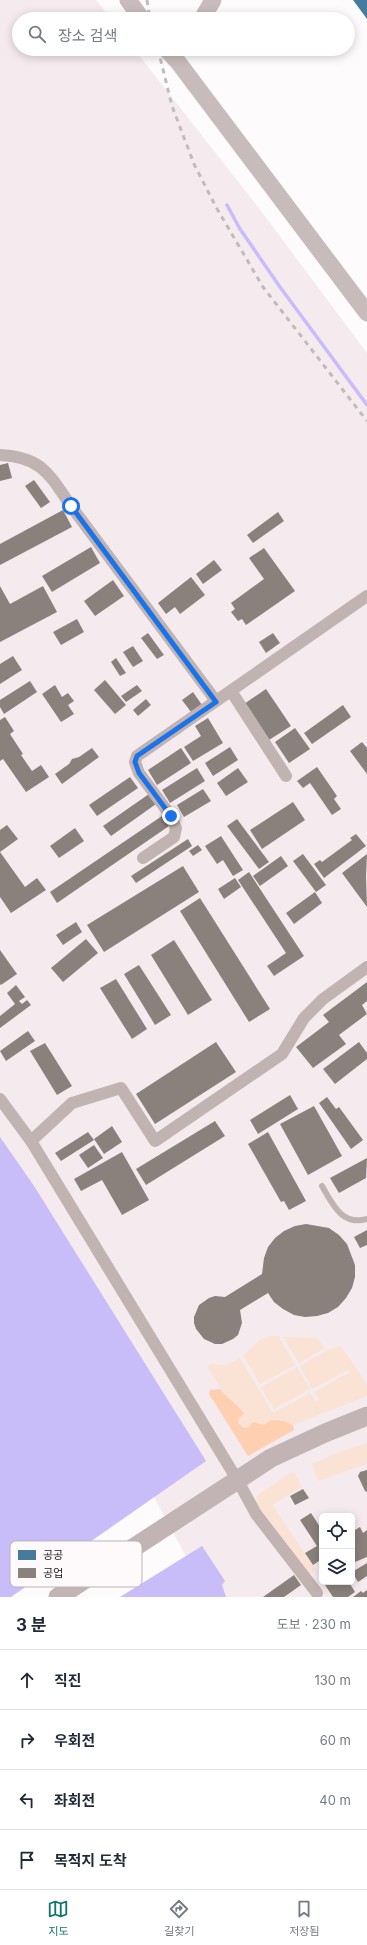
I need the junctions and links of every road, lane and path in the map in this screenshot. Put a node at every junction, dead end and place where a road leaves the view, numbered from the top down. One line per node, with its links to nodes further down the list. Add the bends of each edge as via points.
1 (128, 0): 3 (main road)
2 (213, 0): 4 (main road)
3 (137, 12)
4 (206, 12)
5 (182, 56): 6 (main road)
6 (367, 313)
7 (0, 455): 10 (street, via 34,462 48,473)
8 (367, 596): 9 (street)
9 (231, 691): 10 (street); 11 (street)
10 (216, 702): 12 (street, via 137,756 135,762 139,773 171,816 176,828 174,838)
11 (286, 776)
12 (143, 858)
13 (367, 967): 15 (street, via 323,999 304,1018 282,1054 155,1141 121,1088 72,1103)
14 (0, 1099): 15 (street)
15 (31, 1141): 19 (street)
16 (322, 1186): 17 (lane, via 336,1210 346,1219)
17 (367, 1219)
18 (367, 1416): 19 (main road, via 325,1432 271,1458)
19 (238, 1481): 20 (main road); 22 (street, via 256,1514)
20 (142, 1543)
21 (74, 1587): 23 (main road)
22 (317, 1593)
23 (58, 1597)

